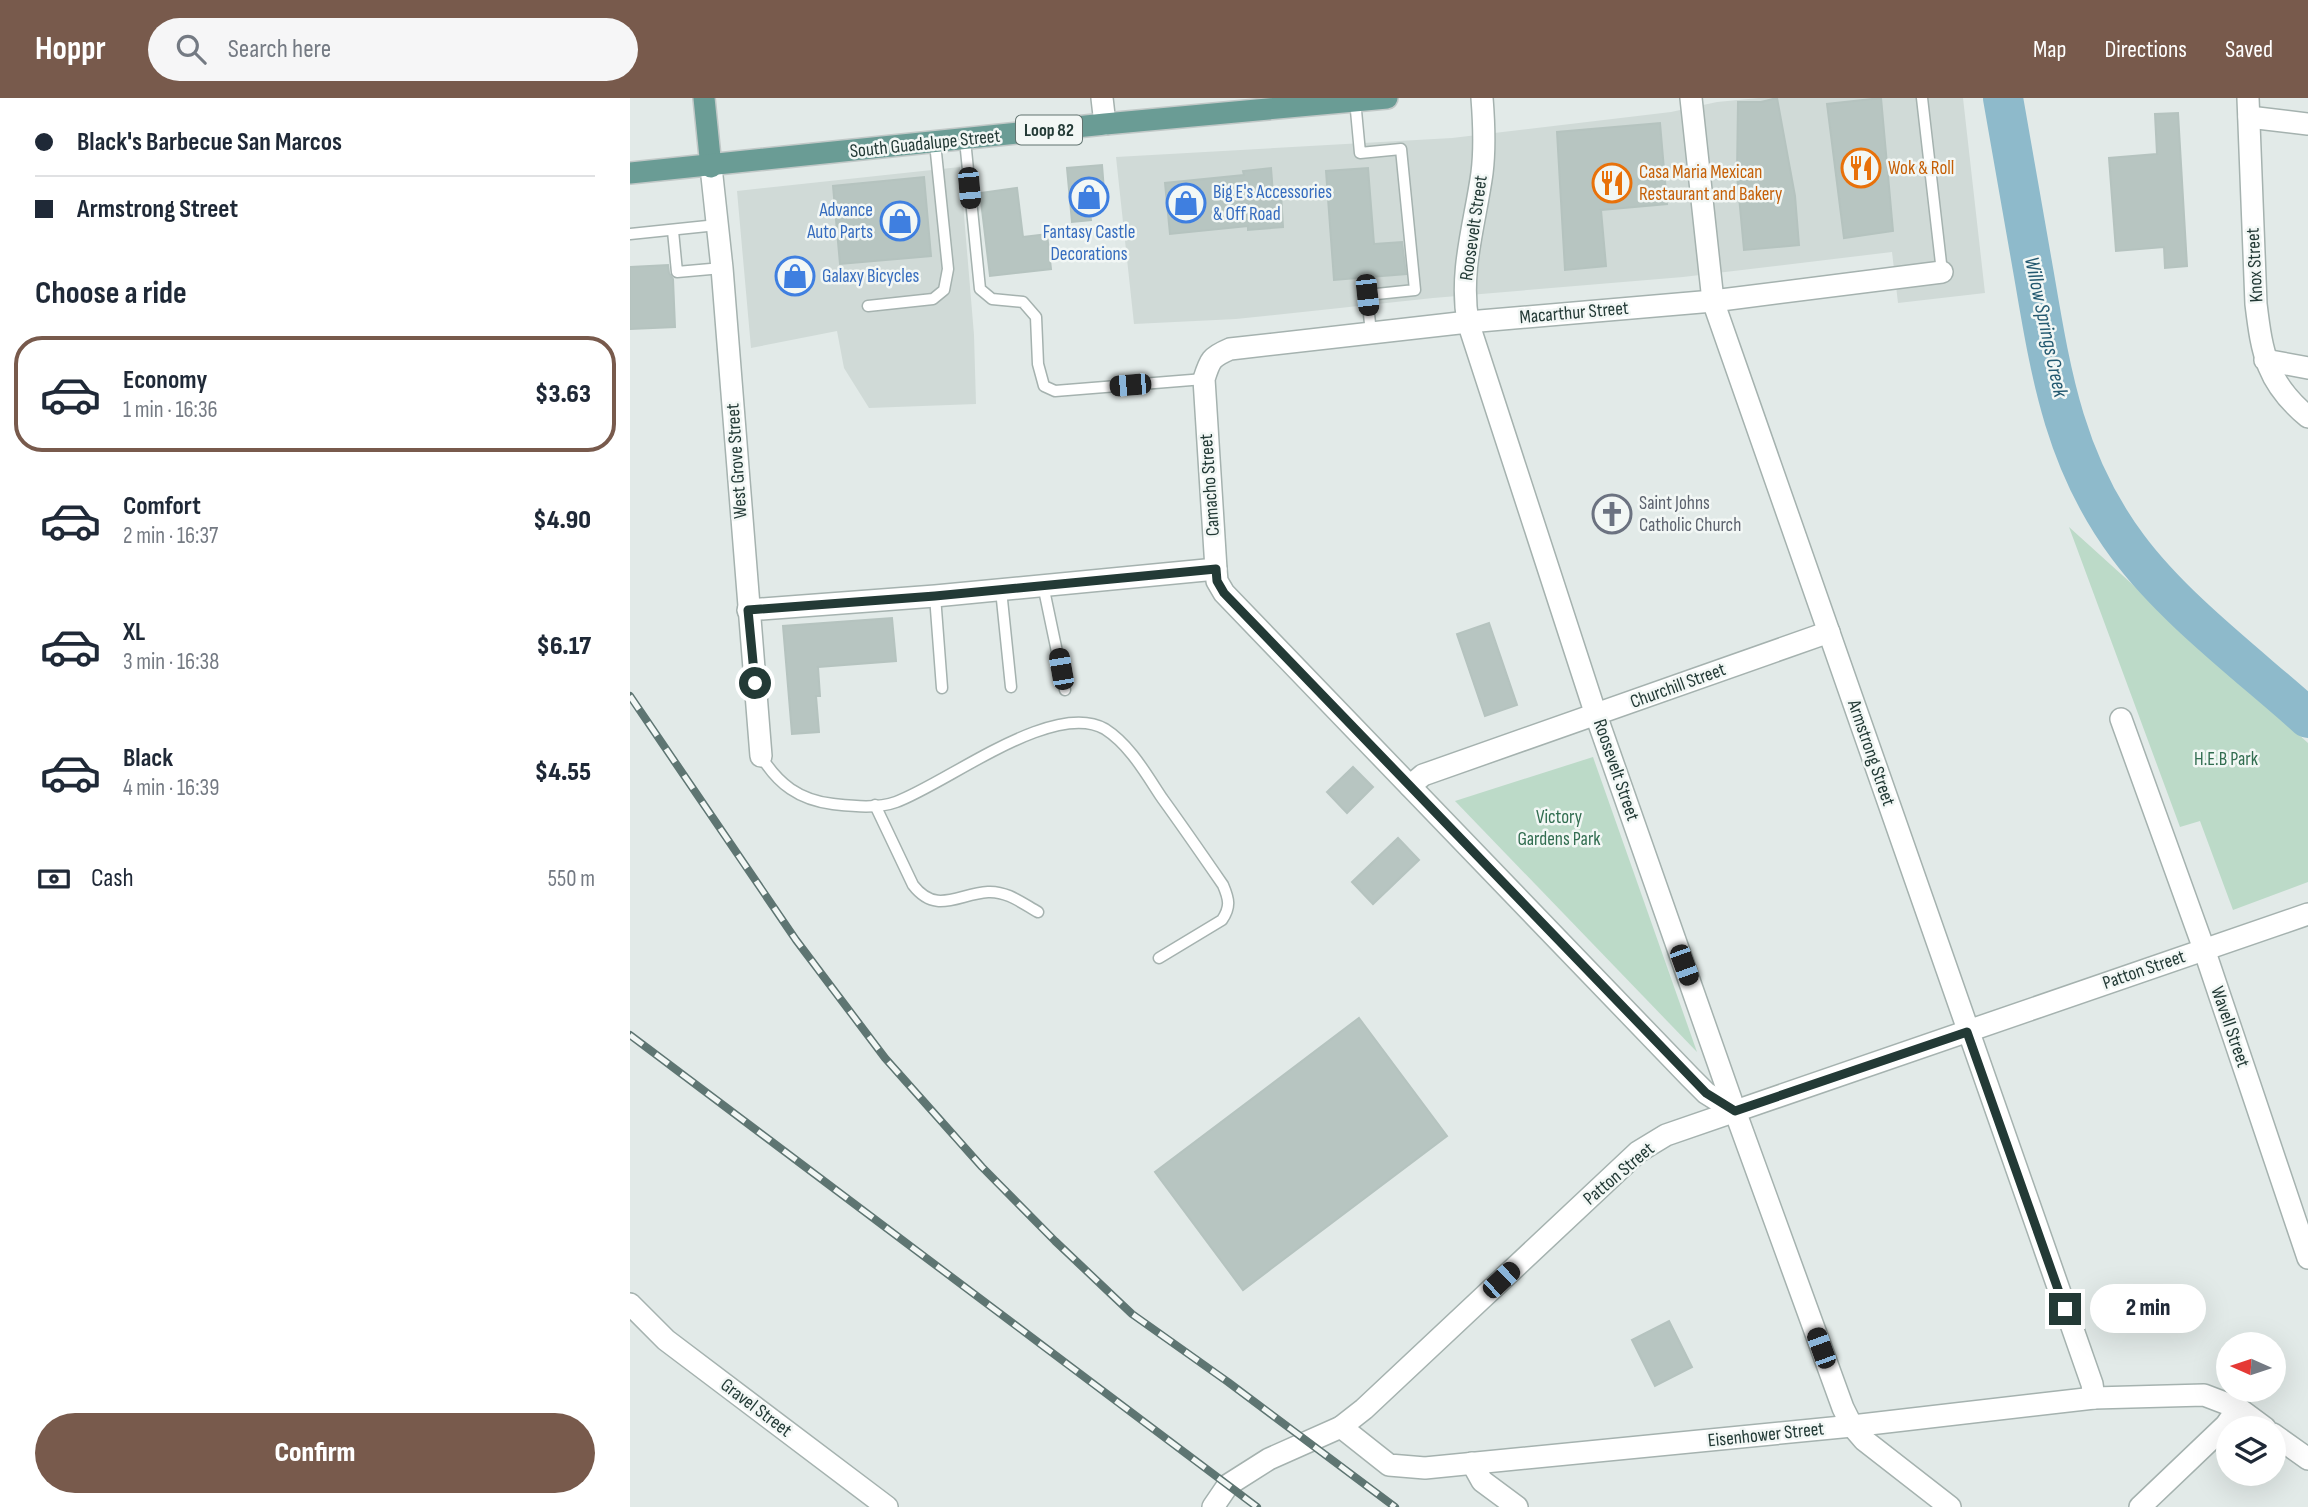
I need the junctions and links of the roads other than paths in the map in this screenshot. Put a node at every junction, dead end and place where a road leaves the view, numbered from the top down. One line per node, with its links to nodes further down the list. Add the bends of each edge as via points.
1 (704, 98): 13 (main road)
2 (1102, 98): 9 (street)
3 (1387, 98): 7 (main road, South Guadalupe Street / Loop 82)
4 (1482, 98): 22 (street, Roosevelt Street, via 1482,172 1465,267)
5 (1691, 98): 20 (street, Armstrong Street)
6 (1922, 98): 19 (lane)
7 (1355, 99): 9 (main road, South Guadalupe Street / Loop 82); 23 (lane, via 1360,153 1401,149 1415,290 1367,295)
8 (2249, 108): 10 (street); 24 (street, Knox Street, via 2256,304)
9 (1105, 124): 11 (main road, South Guadalupe Street / Loop 82)
10 (2308, 124)
11 (965, 140): 12 (main road, South Guadalupe Street / Loop 82); 26 (lane, via 980,289 992,299 1023,302 1036,317 1044,386 1055,391)
12 (935, 143): 13 (main road, South Guadalupe Street / Loop 82); 21 (lane, via 948,269 944,290 933,299)
13 (711, 167): 14 (main road, South Guadalupe Street / Loop 82); 15 (street, West Grove Street)
14 (630, 173)
15 (717, 225): 16 (lane); 18 (street, West Grove Street)
16 (673, 231): 17 (lane); 18 (lane, via 677,272)
17 (630, 234)
18 (722, 268): 32 (street, West Grove Street)
19 (1942, 272): 20 (street, Macarthur Street)
20 (1713, 301): 22 (street, Macarthur Street); 33 (street, Armstrong Street)
21 (868, 306)
22 (1468, 322): 23 (street, Macarthur Street); 37 (street, Roosevelt Street)
23 (1371, 333): 26 (street, Macarthur Street, via 1230,349 1218,354)
24 (2265, 360): 25 (street); 27 (street, Knox Street, via 2280,387)
25 (2308, 368)
26 (1206, 370): 28 (street, Camacho Street)
27 (2308, 417)
28 (1216, 569): 29 (street); 40 (street, Camacho Street, via 1224,593)
29 (1043, 585): 30 (street); 36 (lane)
30 (1001, 590): 31 (street); 34 (lane)
31 (935, 596): 32 (street); 35 (lane)
32 (748, 610): 39 (street, West Grove Street)
33 (1829, 632): 37 (street, Churchill Street); 46 (street, Armstrong Street)
34 (1011, 687)
35 (942, 688)
36 (1065, 690)
37 (1596, 715): 40 (street, Churchill Street, via 1423,775); 47 (street, Roosevelt Street)
38 (2121, 719): 44 (street, Wavell Street)
39 (761, 756): 41 (lane, via 772,775 788,788 822,802)
40 (1410, 786): 47 (street, Camacho Street, via 1706,1093)
41 (875, 805): 42 (lane, via 921,896 948,901 989,892 1008,895); 45 (lane, via 922,791 1032,732 1091,723 1107,730 1131,752 1229,898 1229,911 1222,920)
42 (1038, 912)
43 (2308, 914): 44 (street, Patton Street)
44 (2204, 949): 46 (street, Patton Street); 48 (street, Wavell Street)
45 (1159, 958)
46 (1967, 1032): 47 (street, Patton Street); 50 (street, Armstrong Street)
47 (1735, 1111): 53 (street, Roosevelt Street); 54 (street, Patton Street, via 1666,1135 1638,1152)
48 (2307, 1255)
49 (630, 1304): 58 (street, Gravel Street, via 666,1340)
50 (2094, 1398): 51 (street, Eisenhower Street, via 2203,1395); 53 (street, Eisenhower Street)
51 (2238, 1408): 52 (street); 62 (street)
52 (2249, 1416)
53 (1852, 1426): 57 (street, Eisenhower Street); 61 (street)
54 (1341, 1427): 57 (street, Eisenhower Street, via 1389,1465 1425,1468); 59 (street, Patton Street, via 1269,1459 1228,1485)
55 (2286, 1443): 56 (street)
56 (2308, 1459)
57 (1472, 1463): 60 (street, via 1482,1481)
58 (887, 1507)
59 (1213, 1507)
60 (1517, 1507)
61 (1950, 1507)
62 (2140, 1507)

